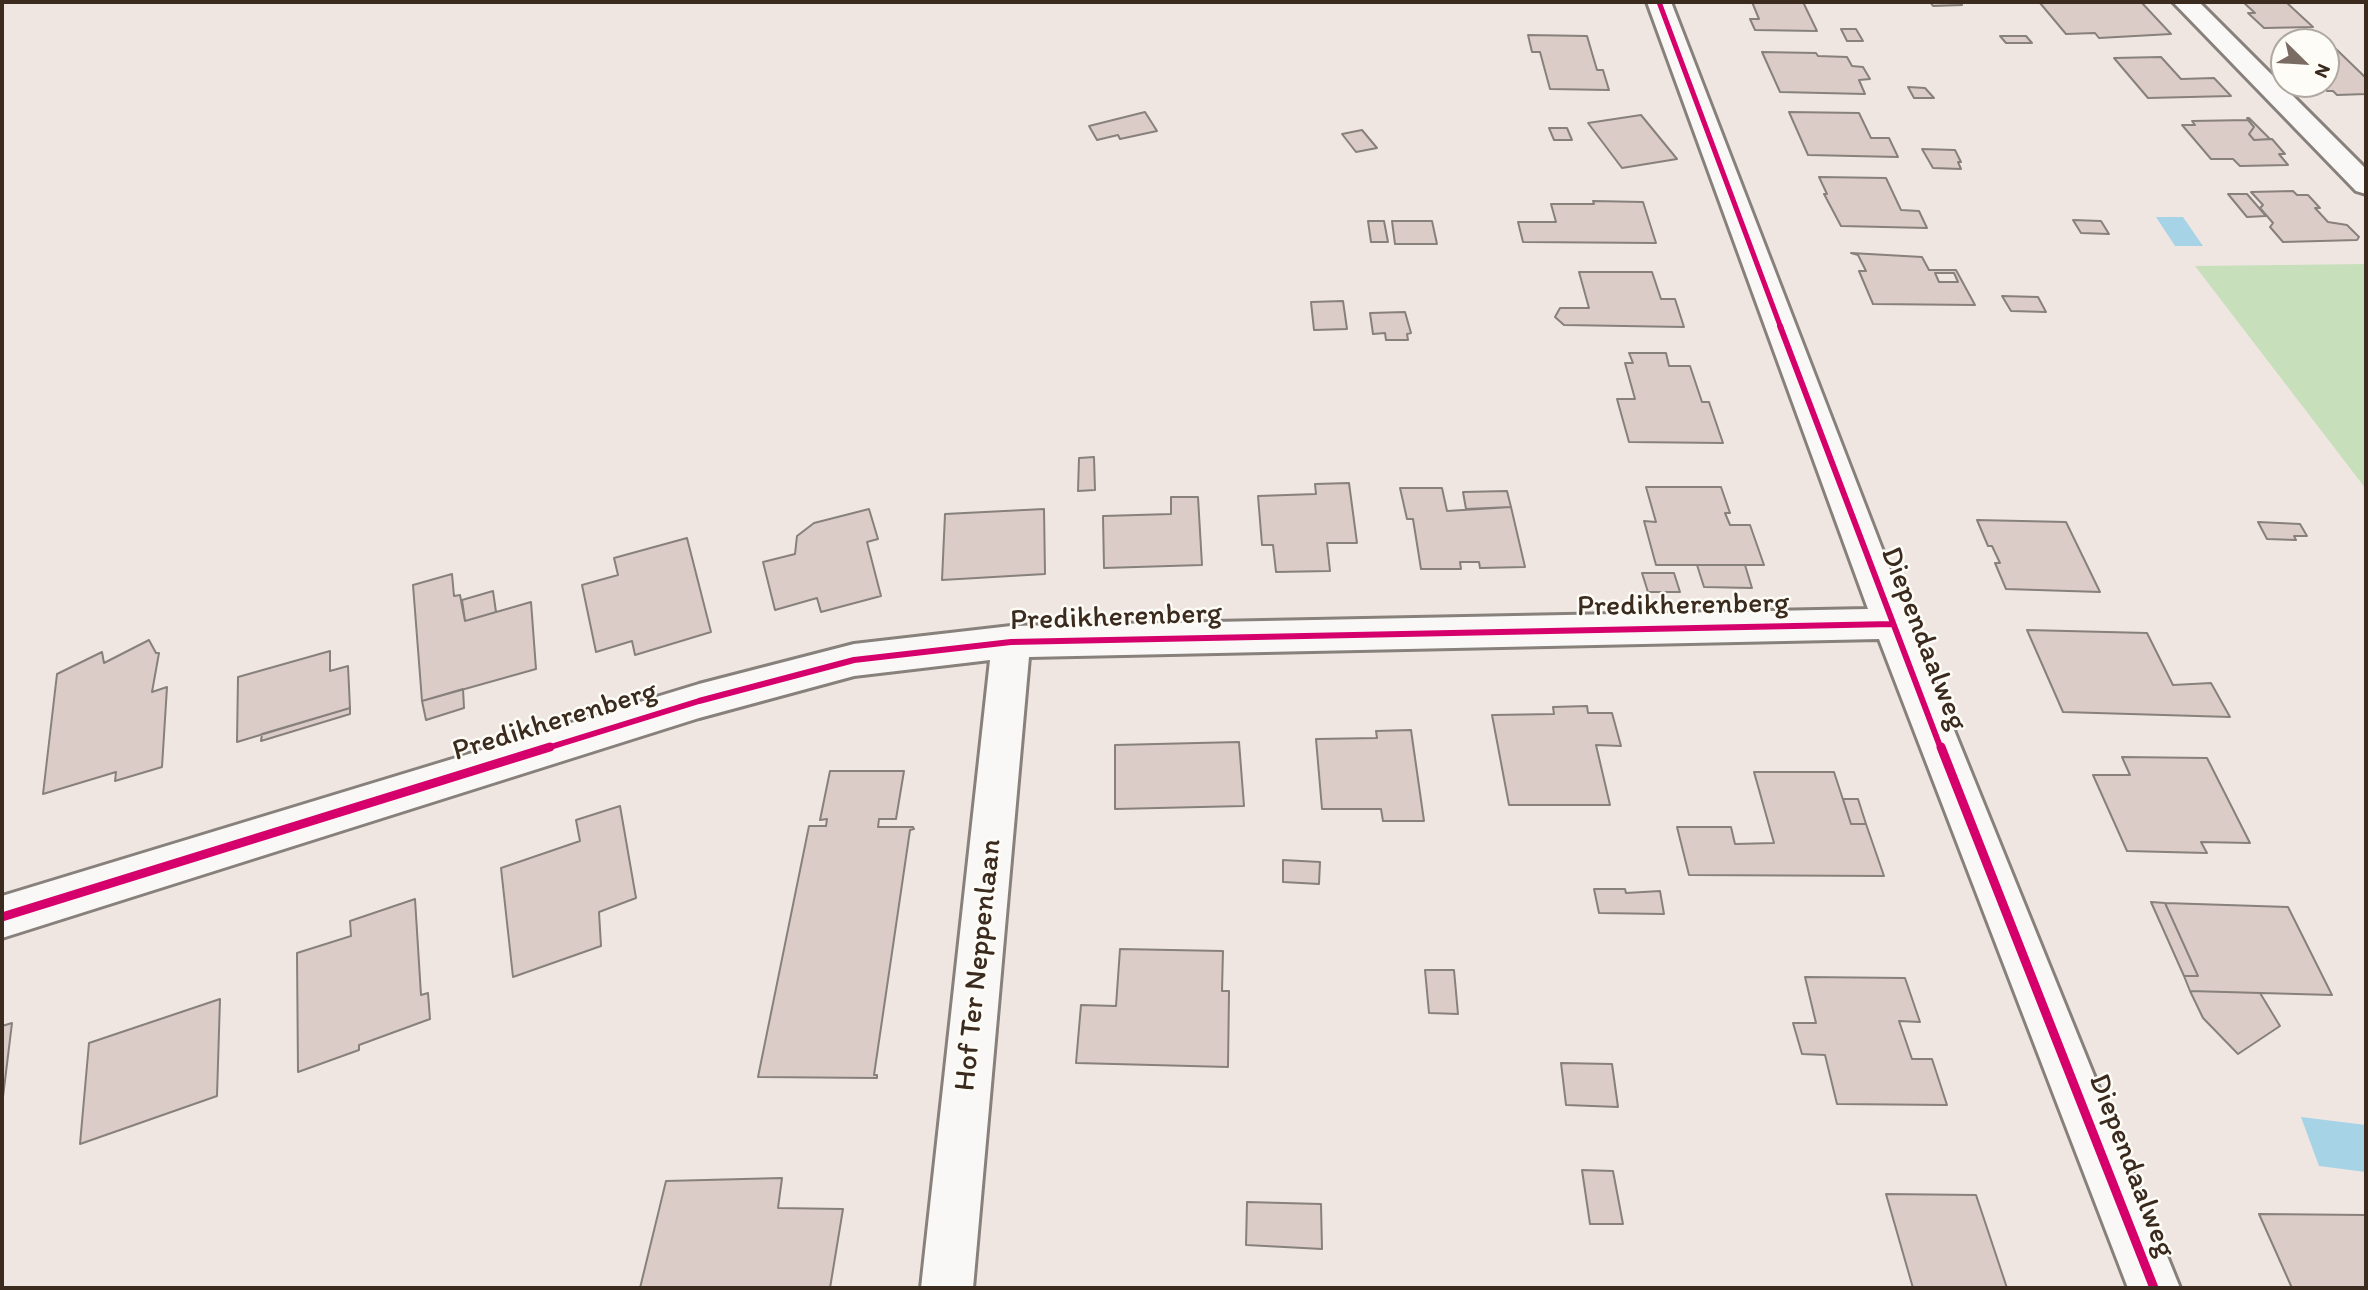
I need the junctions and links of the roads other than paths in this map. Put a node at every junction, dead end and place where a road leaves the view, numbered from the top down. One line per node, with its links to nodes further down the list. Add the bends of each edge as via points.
1 (1660, 2): 4 (street, Diependaalweg)
2 (2185, 2): 3 (street)
3 (2366, 185)
4 (1892, 624): 5 (street, Predikherenberg); 8 (street, Diependaalweg)
5 (1011, 642): 6 (street, Predikherenberg, via 854,660 699,701); 7 (street, Hof Ter Neppenlaan)
6 (2, 917)
7 (947, 1288)
8 (2154, 1288)

